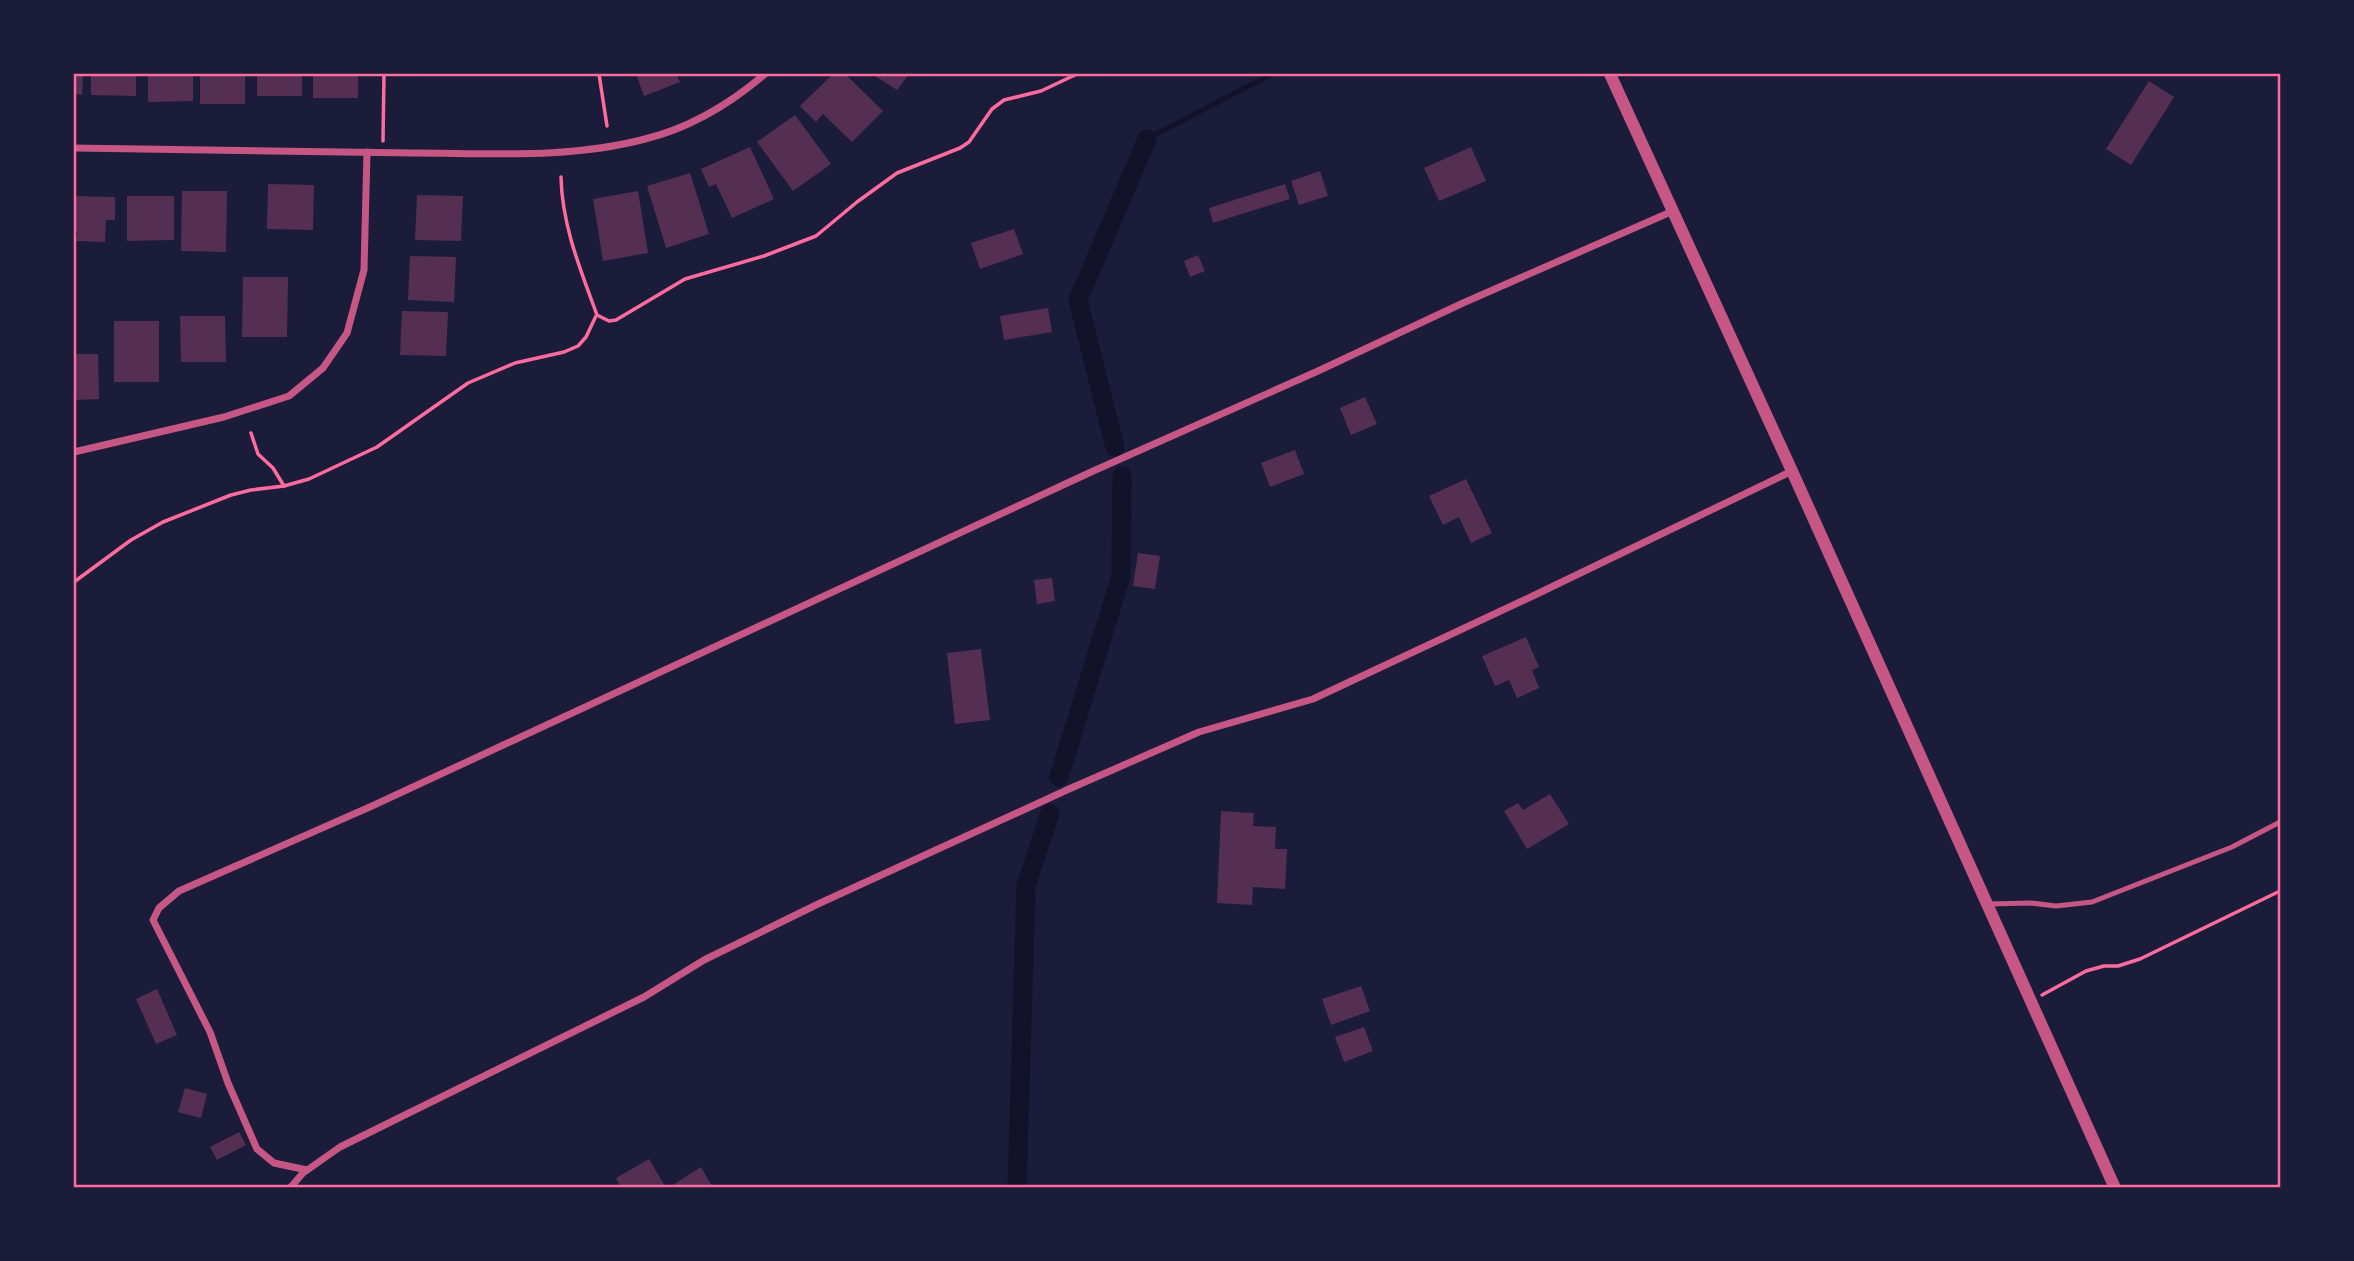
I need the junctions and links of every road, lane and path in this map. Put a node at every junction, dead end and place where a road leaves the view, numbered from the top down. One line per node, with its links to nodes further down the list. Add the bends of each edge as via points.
1 (384, 74): 7 (path)
2 (599, 74): 6 (path)
3 (765, 74): 9 (street, via 729,103 647,139 537,153)
4 (1075, 74): 12 (path, via 1004,100 969,142 897,173 816,236 685,279 622,318 609,321)
5 (1610, 74): 11 (street)
6 (607, 126)
7 (383, 139)
8 (74, 148): 9 (street)
9 (366, 152): 14 (street, via 364,270 347,333 323,368 289,396 224,417)
10 (561, 177): 12 (path, via 565,216)
11 (1673, 211): 15 (street); 22 (street, via 1091,472 180,891 159,908 153,920 210,1032 257,1149 274,1163)
12 (597, 316): 16 (path, via 578,346 515,363 468,383 377,447)
13 (251, 433): 16 (path, via 258,454 274,468)
14 (74, 452)
15 (1792, 471): 20 (street); 22 (street, via 1313,699 1199,732 818,904 704,960 644,997 340,1147)
16 (284, 486): 17 (path, via 231,495 185,512 131,540)
17 (74, 582)
18 (2280, 821): 20 (lane, via 2232,847 2092,902)
19 (2280, 891): 21 (path, via 2140,959 2086,971)
20 (1988, 904): 21 (street)
21 (2030, 1000): 24 (street)
22 (307, 1170): 23 (street)
23 (290, 1188)
24 (2115, 1188)

